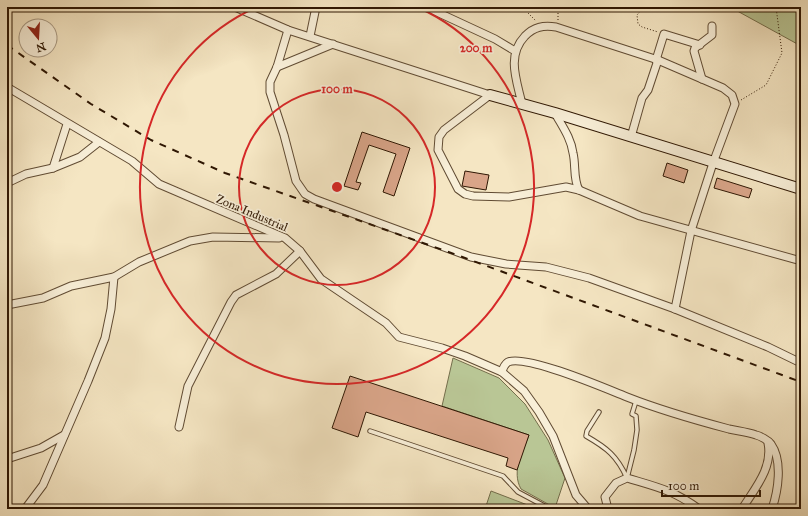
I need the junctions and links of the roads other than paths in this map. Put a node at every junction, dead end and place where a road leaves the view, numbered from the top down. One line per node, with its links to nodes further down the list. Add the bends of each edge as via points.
1 (235, 7): 5 (street)
2 (316, 7): 6 (street)
3 (426, 7): 9 (street)
4 (712, 26): 8 (street, via 712,36)
5 (288, 30): 6 (street); 11 (street)
6 (310, 36): 7 (street)
7 (333, 44): 11 (street); 14 (street)
8 (700, 44): 10 (street, via 664,34); 12 (street, via 694,51)
9 (515, 51): 10 (street, via 530,31 542,26 558,28); 15 (street, via 514,65)
10 (657, 60): 12 (street); 18 (street, via 648,90 642,98)
11 (277, 67): 31 (street, via 270,82 270,92 296,181 305,194 471,257 506,264 546,267 588,278)
12 (702, 79): 20 (street, via 728,90 735,104)
13 (7, 87): 17 (street, Zona Industrial)
14 (490, 95): 15 (street); 24 (street, via 444,130 439,137 438,150 458,188 473,196 509,197 561,187)
15 (522, 104): 16 (street)
16 (555, 113): 18 (street); 24 (street, via 572,148)
17 (67, 124): 19 (street, Zona Industrial); 21 (street)
18 (631, 137): 20 (street)
19 (99, 142): 21 (street, via 80,157); 26 (street, Zona Industrial, via 132,162 159,184)
20 (713, 163): 23 (street); 25 (street)
21 (53, 168): 22 (street, via 26,174)
22 (7, 183)
23 (801, 189)
24 (579, 190): 25 (street, via 640,216)
25 (691, 231): 28 (street); 31 (street)
26 (285, 238): 27 (street, Zona Industrial); 29 (street, via 213,237 190,241 139,262)
27 (300, 252): 33 (street, Zona Industrial, via 321,279 386,323 399,337 448,350); 36 (street, via 276,274 236,296 231,302 188,386)
28 (801, 261)
29 (114, 277): 30 (street, via 71,286 43,298); 38 (street, via 105,338)
30 (7, 305)
31 (675, 309): 32 (street)
32 (801, 363)
33 (502, 372): 34 (street, via 505,364 510,361 534,363); 44 (street, Zona Industrial, via 524,390 539,412 553,436 576,494)
34 (636, 400): 39 (street, via 756,435); 41 (lane, via 632,414 636,416 637,430)
35 (599, 412): 41 (lane, via 586,436 604,446 619,461)
36 (179, 428)
37 (370, 431): 43 (lane, via 503,476 518,492)
38 (64, 435): 40 (street, via 41,448); 42 (street, via 42,485)
39 (768, 441): 47 (street, via 770,451 767,468); 48 (street, via 776,455 778,469)
40 (7, 459)
41 (627, 478): 45 (street, via 616,483 605,497); 46 (street, via 663,488)
42 (25, 509)
43 (550, 509)
44 (588, 509)
45 (608, 509)
46 (699, 509)
47 (742, 509)
48 (772, 509)

